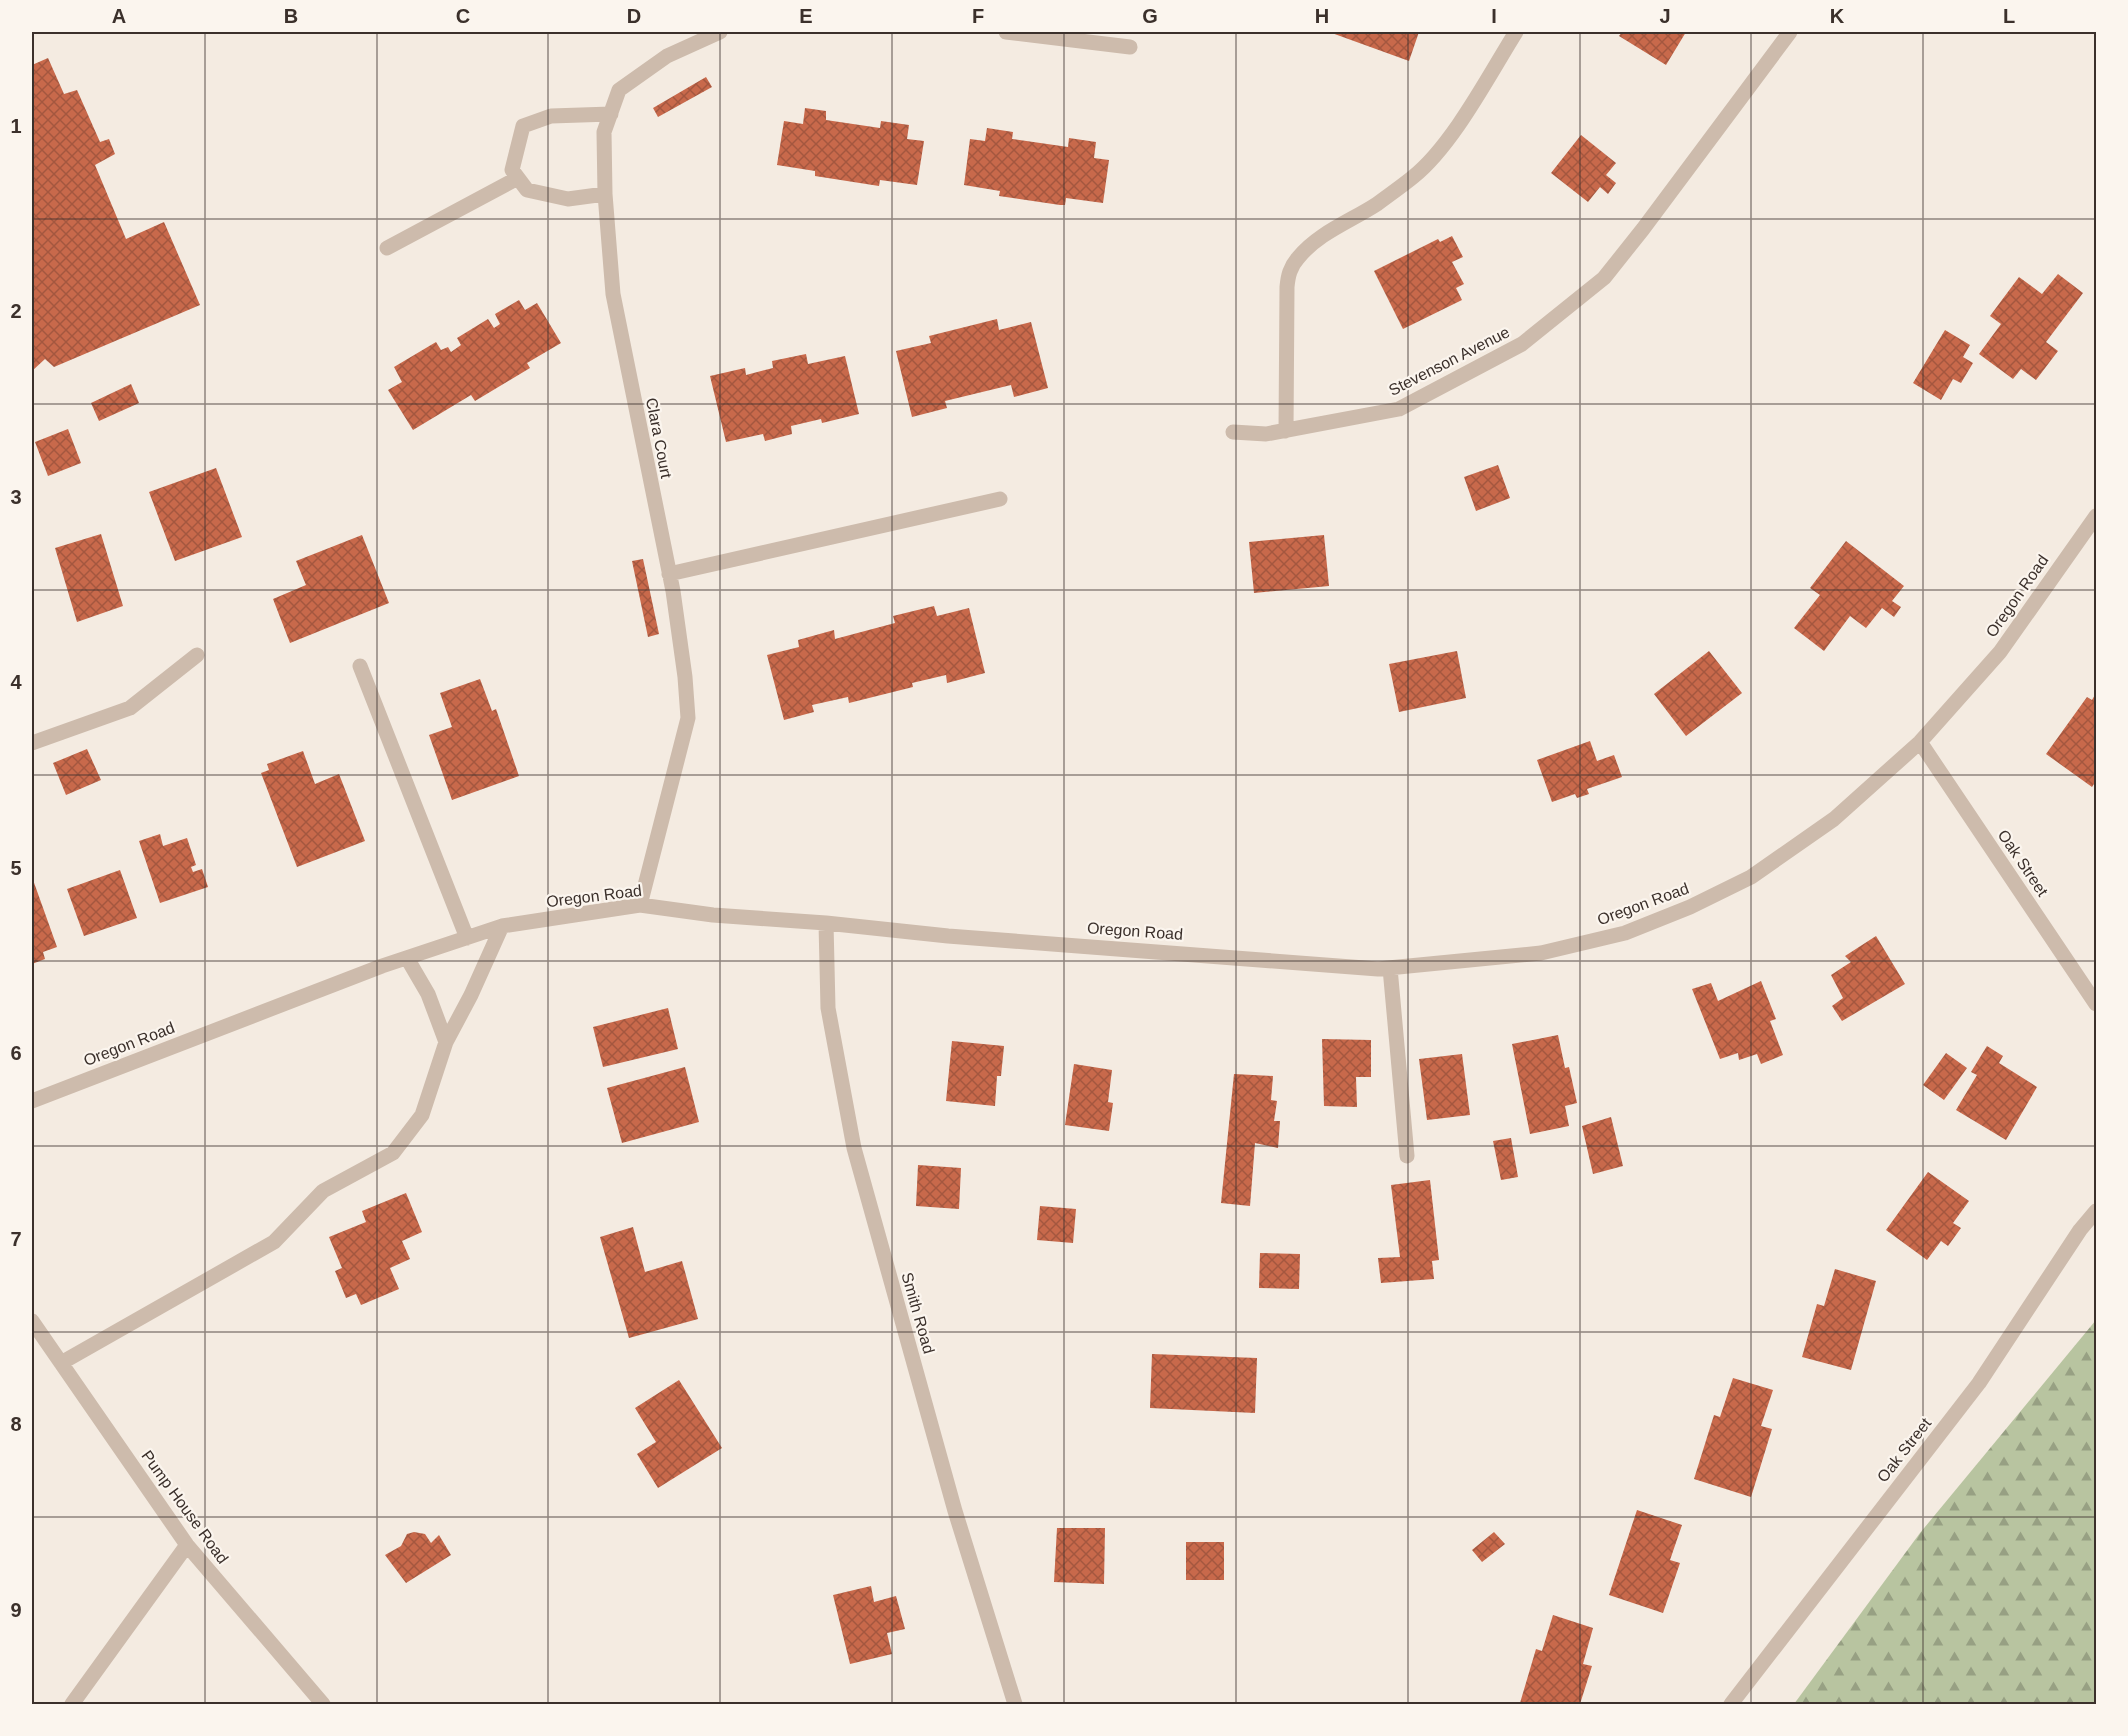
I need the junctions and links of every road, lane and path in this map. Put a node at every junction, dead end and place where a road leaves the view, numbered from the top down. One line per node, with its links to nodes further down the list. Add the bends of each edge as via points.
1 (720, 32): 6 (street, Clara Court, via 667,56 620,90)
2 (1006, 32): 5 (street)
3 (1516, 32): 10 (street, via 1443,145 1415,175 1377,204 1337,226 1298,257 1289,271)
4 (1790, 32): 10 (street, Stevenson Avenue, via 1604,278 1522,344 1399,409)
5 (1130, 47)
6 (611, 114): 7 (street, via 551,116 523,126 512,170); 8 (street, Clara Court, via 604,132)
7 (518, 178): 8 (street, via 527,190 568,199); 9 (street)
8 (605, 194): 14 (street, Clara Court, via 614,294)
9 (387, 248)
10 (1286, 431): 11 (street, Stevenson Avenue)
11 (1233, 432)
12 (1000, 499): 14 (street)
13 (2097, 516): 17 (street, Oregon Road, via 2000,652)
14 (669, 574): 19 (street, Clara Court, via 688,718)
15 (197, 655): 18 (street, via 130,708)
16 (360, 666): 22 (street)
17 (1920, 742): 24 (street, Oregon Road, via 1834,819 1750,877 1689,907 1625,933 1541,953); 25 (street, Oak Street)
18 (32, 743)
19 (640, 905): 20 (street, Oregon Road); 21 (street, Oregon Road)
20 (826, 923): 24 (street, Oregon Road, via 948,936); 35 (street, Smith Road, via 828,1008 854,1148 955,1511)
21 (502, 926): 22 (street, Oregon Road); 26 (street)
22 (467, 938): 23 (street, Oregon Road)
23 (407, 958): 26 (street, via 428,994); 27 (street, Oregon Road)
24 (1390, 968): 28 (street)
25 (2097, 1004)
26 (446, 1042): 31 (street, via 422,1115 393,1153 323,1191 274,1242)
27 (32, 1101)
28 (1407, 1156)
29 (2097, 1211): 36 (street, Oak Street, via 2080,1230 1978,1383)
30 (32, 1321): 31 (street, Pump House Road)
31 (61, 1363): 32 (street, Pump House Road)
32 (187, 1545): 33 (street); 34 (street, Pump House Road)
33 (72, 1704)
34 (323, 1704)
35 (1015, 1704)
36 (1731, 1704)

